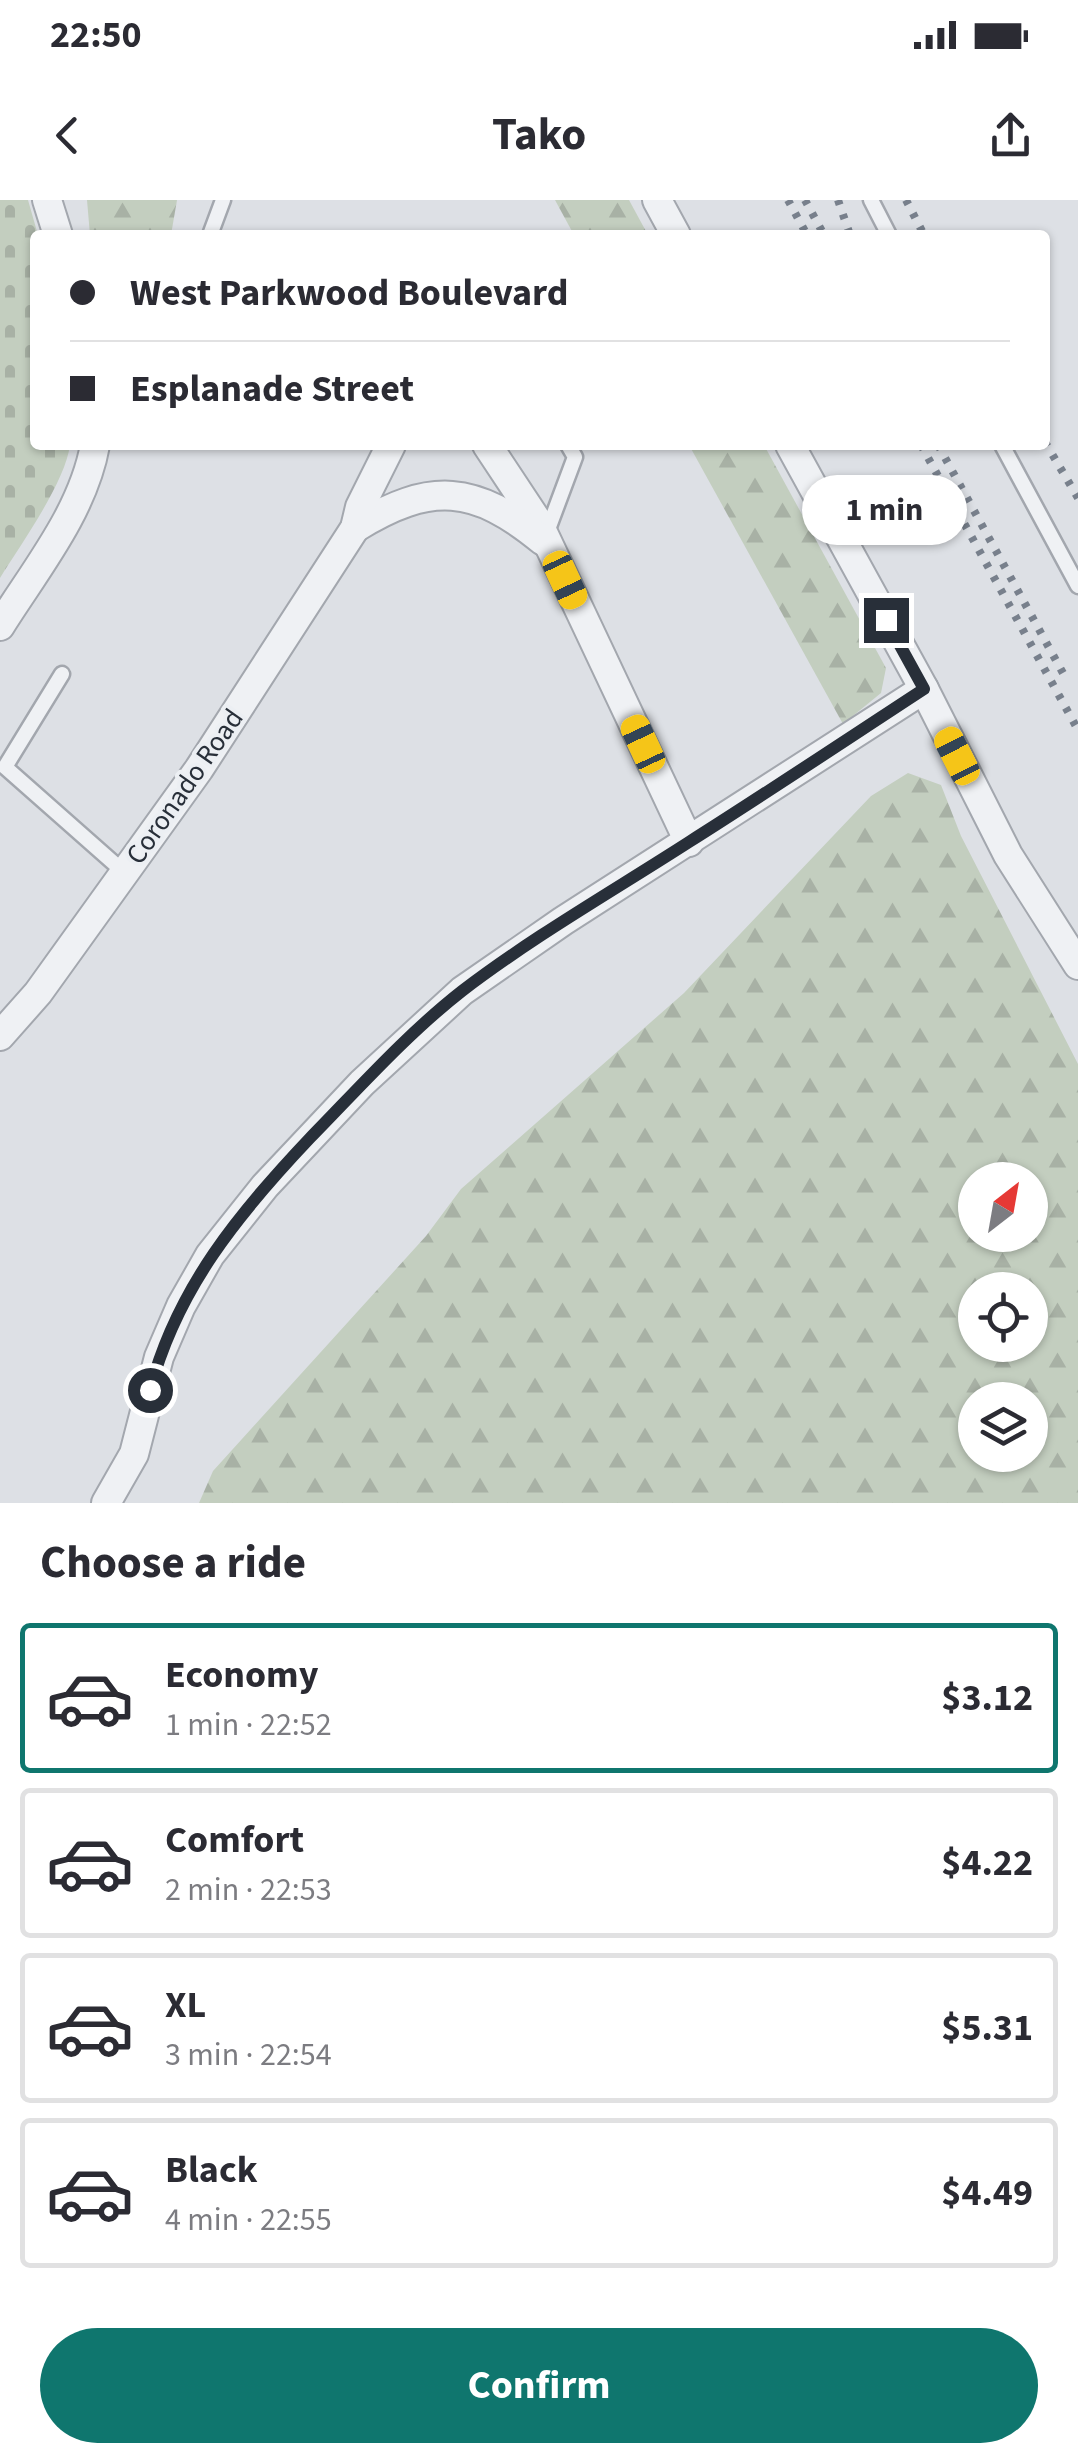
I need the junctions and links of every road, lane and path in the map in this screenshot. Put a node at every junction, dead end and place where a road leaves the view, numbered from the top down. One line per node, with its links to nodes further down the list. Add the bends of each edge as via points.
1 (47, 200): 5 (street)
2 (222, 200): 6 (lane)
3 (657, 200): 7 (street)
4 (870, 200): 8 (lane)
5 (56, 230)
6 (212, 230)
7 (673, 230)
8 (886, 230)
9 (94, 450): 18 (street, via 69,516)
10 (389, 450): 15 (street, Coronado Road)
11 (490, 450): 16 (street)
12 (571, 450): 16 (lane, via 575,458)
13 (793, 450): 20 (street)
14 (1005, 450): 17 (lane)
15 (355, 528): 16 (street, Coronado Road, via 399,503 466,496 503,511); 22 (street, Coronado Road, via 199,770)
16 (547, 542): 21 (street)
17 (1078, 586)
18 (0, 626)
19 (62, 674): 22 (lane, via 5,767)
20 (924, 689): 21 (street); 23 (street, via 1008,855)
21 (690, 842): 25 (street, via 462,992 264,1186 210,1255 181,1306 159,1358)
22 (124, 872): 24 (street, Coronado Road)
23 (1078, 965)
24 (0, 1036)
25 (134, 1454): 26 (street); 27 (street)
26 (106, 1503)
27 (132, 1503)

